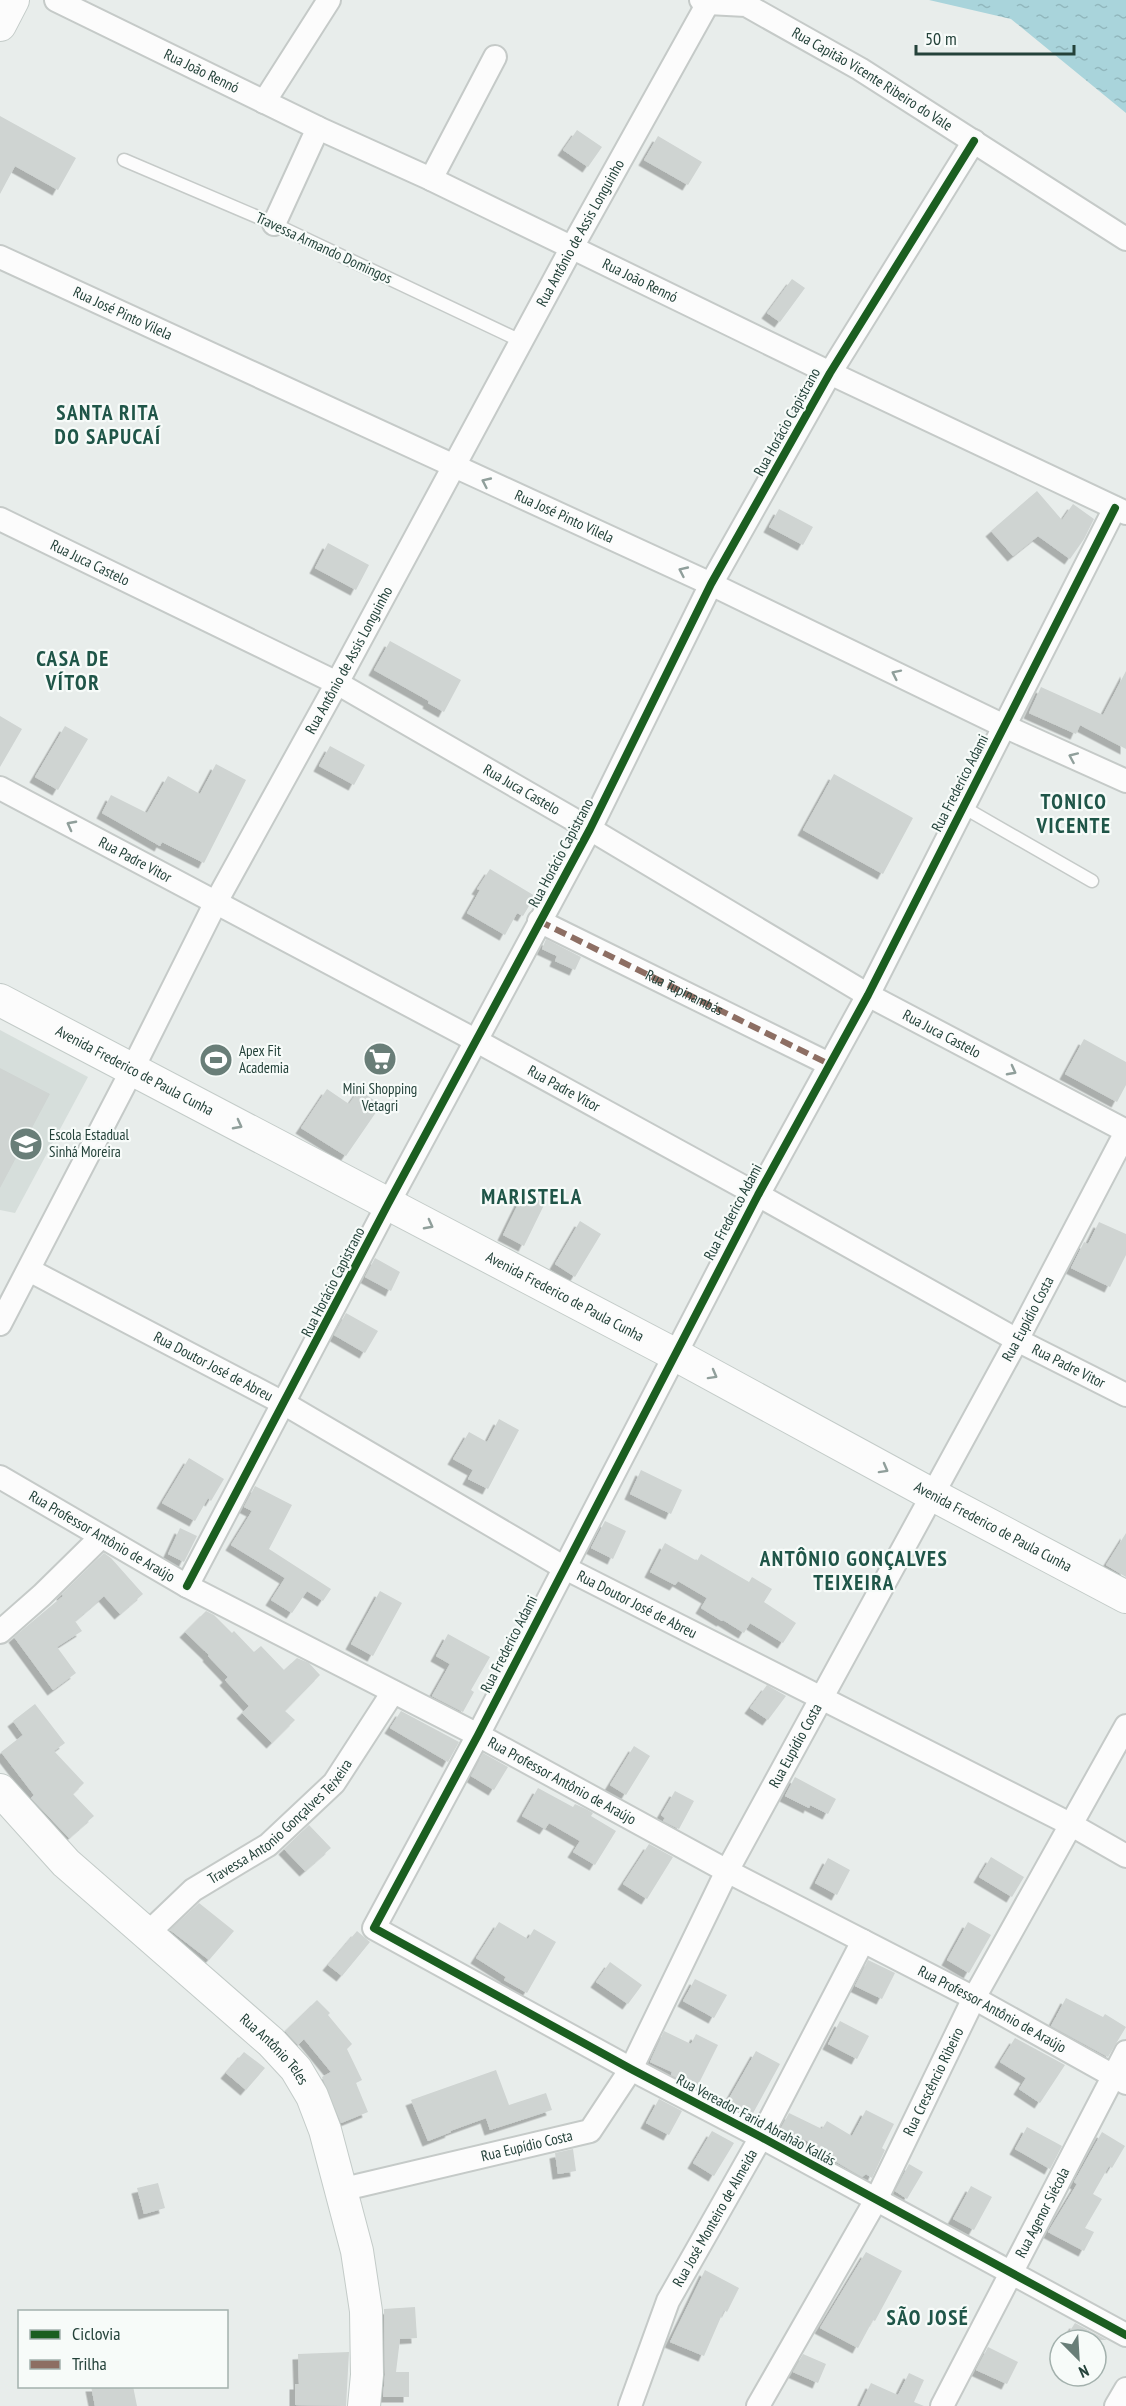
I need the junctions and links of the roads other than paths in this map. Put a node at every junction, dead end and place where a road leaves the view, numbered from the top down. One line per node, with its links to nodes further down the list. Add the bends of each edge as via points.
1 (13, 0): 5 (main road)
2 (56, 0): 7 (street, Rua João Rennó)
3 (329, 0): 7 (street)
4 (705, 1): 9 (street, Rua Capitão Vicente Ribeiro do Vale, via 746,5 860,69); 14 (street, Rua Antônio de Assis Longuinho)
5 (0, 25)
6 (495, 57): 11 (street)
7 (264, 102): 8 (street, Rua João Rennó)
8 (318, 128): 11 (street, Rua João Rennó); 12 (street)
9 (974, 141): 13 (street, Rua Capitão Vicente Ribeiro do Vale); 17 (street, Rua Horácio Capistrano)
10 (124, 160): 12 (lane, Travessa Armando Domingos)
11 (431, 179): 14 (street, Rua João Rennó)
12 (274, 224): 16 (lane, Travessa Armando Domingos)
13 (1126, 239)
14 (571, 249): 16 (street, Rua Antônio de Assis Longuinho); 17 (street, Rua João Rennó)
15 (0, 257): 18 (street, Rua José Pinto Vilela)
16 (521, 341): 18 (street, Rua Antônio de Assis Longuinho)
17 (830, 373): 19 (street, Rua João Rennó); 21 (street, Rua Horácio Capistrano)
18 (452, 466): 21 (street, Rua José Pinto Vilela, one-way to 18); 22 (street, Rua Antônio de Assis Longuinho)
19 (1121, 511): 23 (street, Rua Frederico Adami)
20 (0, 519): 22 (street, Rua Juca Castelo)
21 (711, 584): 23 (street, Rua José Pinto Vilela, one-way to 21); 27 (street, Rua Horácio Capistrano)
22 (338, 683): 27 (street, Rua Juca Castelo); 29 (street, Rua Antônio de Assis Longuinho)
23 (1004, 726): 24 (street, Rua José Pinto Vilela, one-way to 23); 26 (street, Rua Frederico Adami)
24 (1126, 781)
25 (0, 788): 29 (street, Rua Padre Vitor, one-way to 25)
26 (963, 807): 28 (lane); 31 (street, Rua Frederico Adami)
27 (590, 829): 30 (street, Rua Horácio Capistrano); 31 (street, Rua Juca Castelo)
28 (1092, 881)
29 (216, 902): 33 (street, Rua Padre Vitor); 35 (street, Rua Antônio de Assis Longuinho)
30 (539, 921): 33 (street, Rua Horácio Capistrano); 34 (street, Rua Tupinambás)
31 (868, 995): 34 (street, Rua Frederico Adami); 36 (street, Rua Juca Castelo, one-way to 36)
32 (0, 1000): 35 (main road, Avenida Frederico de Paula Cunha)
33 (476, 1040): 37 (street, Rua Padre Vitor); 38 (street, Rua Horácio Capistrano)
34 (829, 1064): 37 (street, Rua Frederico Adami)
35 (132, 1070): 38 (main road, Avenida Frederico de Paula Cunha, one-way to 38); 39 (street, Rua Antônio de Assis Longuinho)
36 (1126, 1132): 41 (street, Rua Eupídio Costa)
37 (758, 1195): 41 (street, Rua Padre Vitor); 42 (street, Rua Frederico Adami)
38 (388, 1204): 42 (main road, Avenida Frederico de Paula Cunha, one-way to 42); 44 (street, Rua Horácio Capistrano)
39 (29, 1270): 40 (street, Rua Antônio de Assis Longuinho); 44 (street, Rua Doutor José de Abreu)
40 (0, 1324)
41 (1017, 1340): 43 (street, Rua Padre Vitor); 46 (street, Rua Eupídio Costa)
42 (674, 1354): 46 (main road, Avenida Frederico de Paula Cunha, one-way to 46); 48 (street, Rua Frederico Adami)
43 (1126, 1395)
44 (285, 1404): 48 (street, Rua Doutor José de Abreu); 49 (street, Rua Horácio Capistrano)
45 (0, 1477): 47 (street, Rua Professor Antônio de Araújo)
46 (931, 1494): 50 (main road, Avenida Frederico de Paula Cunha); 53 (street, Rua Eupídio Costa)
47 (101, 1537): 49 (street, Rua Professor Antônio de Araújo); 51 (street)
48 (563, 1567): 53 (street, Rua Doutor José de Abreu); 55 (street, Rua Frederico Adami)
49 (187, 1586): 52 (street, Rua Professor Antônio de Araújo)
50 (1126, 1597)
51 (0, 1632)
52 (393, 1692): 55 (street, Rua Professor Antônio de Araújo); 61 (street, Travessa Antonio Gonçalves Teixeira, via 334,1783 268,1845 194,1890)
53 (822, 1699): 57 (street, Rua Doutor José de Abreu); 59 (street, Rua Eupídio Costa)
54 (1126, 1726): 57 (street, Rua Crescêncio Ribeiro)
55 (478, 1734): 59 (street, Rua Professor Antônio de Araújo); 60 (street, Rua Frederico Adami)
56 (0, 1790): 61 (main road, Rua Antônio Teles, via 66,1863)
57 (1071, 1824): 58 (street, Rua Doutor José de Abreu); 63 (street, Rua Crescêncio Ribeiro)
58 (1126, 1856)
59 (727, 1871): 62 (street, Rua Professor Antônio de Araújo); 65 (street, Rua Eupídio Costa)
60 (374, 1928): 65 (street, Rua Vereador Farid Abrahão Kallás)
61 (148, 1933): 68 (main road, Rua Antônio Teles, via 296,2069 325,2130)
62 (863, 1941): 63 (street, Rua Professor Antônio de Araújo); 67 (street, Rua José Monteiro de Almeida)
63 (974, 1998): 66 (street, Rua Professor Antônio de Araújo); 69 (street, Rua Crescêncio Ribeiro)
64 (1126, 2052): 66 (street, Rua Agenor Siécola)
65 (631, 2069): 67 (street, Rua Vereador Farid Abrahão Kallás); 68 (street, Rua Eupídio Costa, via 590,2131)
66 (1120, 2079): 70 (street, Rua Agenor Siécola)
67 (761, 2137): 69 (street, Rua Vereador Farid Abrahão Kallás); 74 (street, Rua José Monteiro de Almeida, via 668,2301)
68 (340, 2190): 73 (main road, Rua Antônio Teles, via 357,2251 366,2311)
69 (876, 2200): 70 (street, Rua Vereador Farid Abrahão Kallás); 75 (street, Rua Crescêncio Ribeiro)
70 (1009, 2273): 71 (street, Rua Vereador Farid Abrahão Kallás); 76 (street, Rua Agenor Siécola)
71 (1126, 2335)
72 (1126, 2389): 77 (street)
73 (364, 2406)
74 (630, 2406)
75 (758, 2406)
76 (942, 2406)
77 (1116, 2406)

